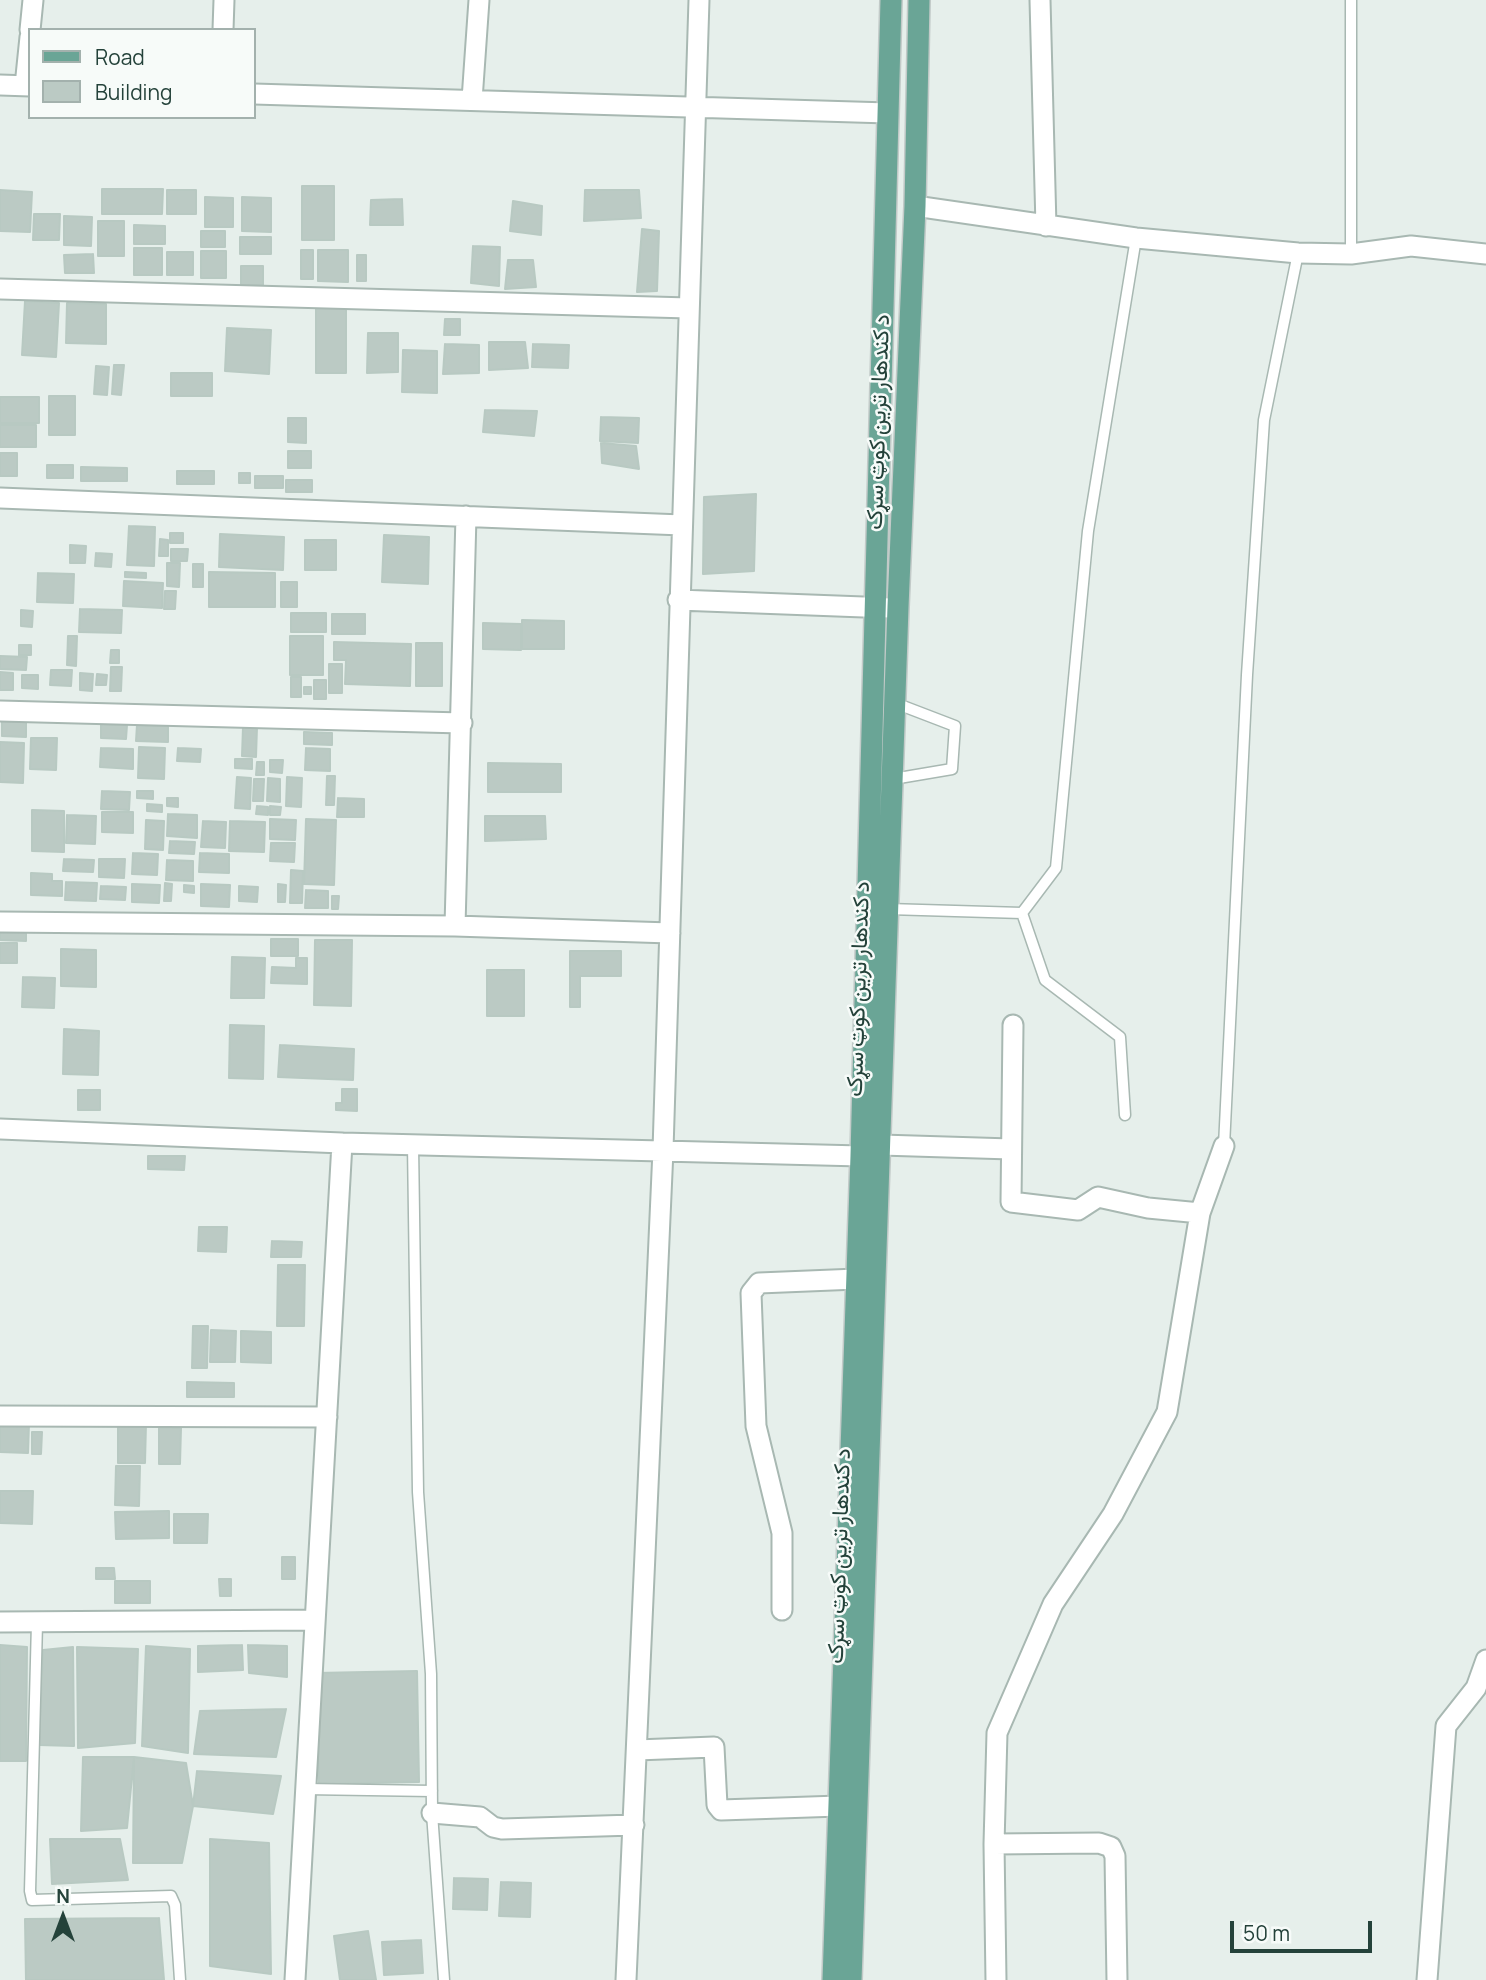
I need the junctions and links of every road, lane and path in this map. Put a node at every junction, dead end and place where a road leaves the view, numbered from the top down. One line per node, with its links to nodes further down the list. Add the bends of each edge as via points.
1 (33, 0): 9 (street)
2 (224, 0): 10 (street)
3 (479, 0): 14 (street)
4 (699, 0): 15 (street)
5 (891, 0): 16 (main road, د کندهار ترين کوټ سړک)
6 (919, 0): 17 (main road, د کندهار ترين کوټ سړک)
7 (1040, 0): 18 (street)
8 (1352, 0): 21 (lane)
9 (30, 28)
10 (223, 28)
11 (0, 85): 12 (street)
12 (27, 86)
13 (256, 94): 14 (street)
14 (472, 100): 15 (street)
15 (695, 108): 16 (street); 24 (street)
16 (888, 113): 30 (main road, د کندهار ترين کوټ سړک)
17 (915, 206): 18 (street); 29 (main road, د کندهار ترين کوټ سړک)
18 (1046, 226): 19 (street)
19 (1136, 238): 20 (street); 36 (lane, via 1088,531 1056,868)
20 (1298, 253): 21 (street); 46 (lane, via 1264,420)
21 (1352, 254): 22 (street, via 1411,246)
22 (1486, 254)
23 (0, 289): 24 (street)
24 (689, 308): 27 (street)
25 (0, 498): 26 (street)
26 (466, 516): 27 (street); 33 (street)
27 (682, 526): 28 (street)
28 (678, 600): 30 (street); 39 (street)
29 (898, 607): 30 (street); 31 (main road, د کندهار ترين کوټ سړک)
30 (876, 608): 49 (main road, د کندهار ترين کوټ سړک)
31 (895, 703): 34 (main road, د کندهار ترين کوټ سړک); 34 (lane, via 955,726 952,769)
32 (0, 711): 33 (street)
33 (461, 723): 38 (street)
34 (892, 779): 35 (main road, د کندهار ترين کوټ سړک)
35 (888, 909): 36 (lane); 45 (main road, د کندهار ترين کوټ سړک)
36 (1021, 913): 41 (lane, via 1045,980 1120,1037)
37 (0, 922): 38 (street)
38 (455, 926): 39 (street)
39 (670, 933): 48 (street)
40 (1013, 1025): 47 (street)
41 (1125, 1115)
42 (0, 1129): 43 (street)
43 (342, 1143): 44 (street); 53 (street)
44 (413, 1145): 48 (street); 61 (lane, via 418,1492 431,1674)
45 (881, 1145): 47 (street); 71 (main road, د کندهار ترين کوټ سړک)
46 (1224, 1146): 50 (street)
47 (1011, 1149): 50 (street, via 1011,1202 1078,1210 1098,1196)
48 (663, 1150): 49 (street); 59 (street)
49 (860, 1156): 51 (main road, د کندهار ترين کوټ سړک)
50 (1200, 1213): 65 (street, via 1167,1412 1113,1514 1053,1604 997,1733)
51 (857, 1279): 54 (street, via 759,1283 751,1293 756,1426 782,1533); 62 (main road, د کندهار ترين کوټ سړک)
52 (0, 1416): 53 (street)
53 (327, 1417): 55 (street)
54 (782, 1610)
55 (315, 1620): 57 (street); 60 (street)
56 (0, 1622): 57 (street)
57 (37, 1623): 67 (lane, via 33,1900 171,1896 176,1905)
58 (1486, 1660): 74 (street, via 1476,1688 1446,1726)
59 (637, 1750): 62 (street, via 714,1747 721,1810); 64 (street)
60 (305, 1789): 61 (lane); 68 (street)
61 (432, 1791): 63 (lane)
62 (839, 1806): 70 (main road, د کندهار ترين کوټ سړک)
63 (432, 1813): 64 (street, via 480,1817 502,1829); 69 (lane)
64 (634, 1825): 66 (street)
65 (994, 1844): 72 (street); 73 (street, via 1099,1843 1111,1847 1115,1856)
66 (627, 1979)
67 (180, 1980)
68 (295, 1980)
69 (444, 1980)
70 (833, 1980)
71 (851, 1980)
72 (996, 1980)
73 (1117, 1980)
74 (1427, 1980)

